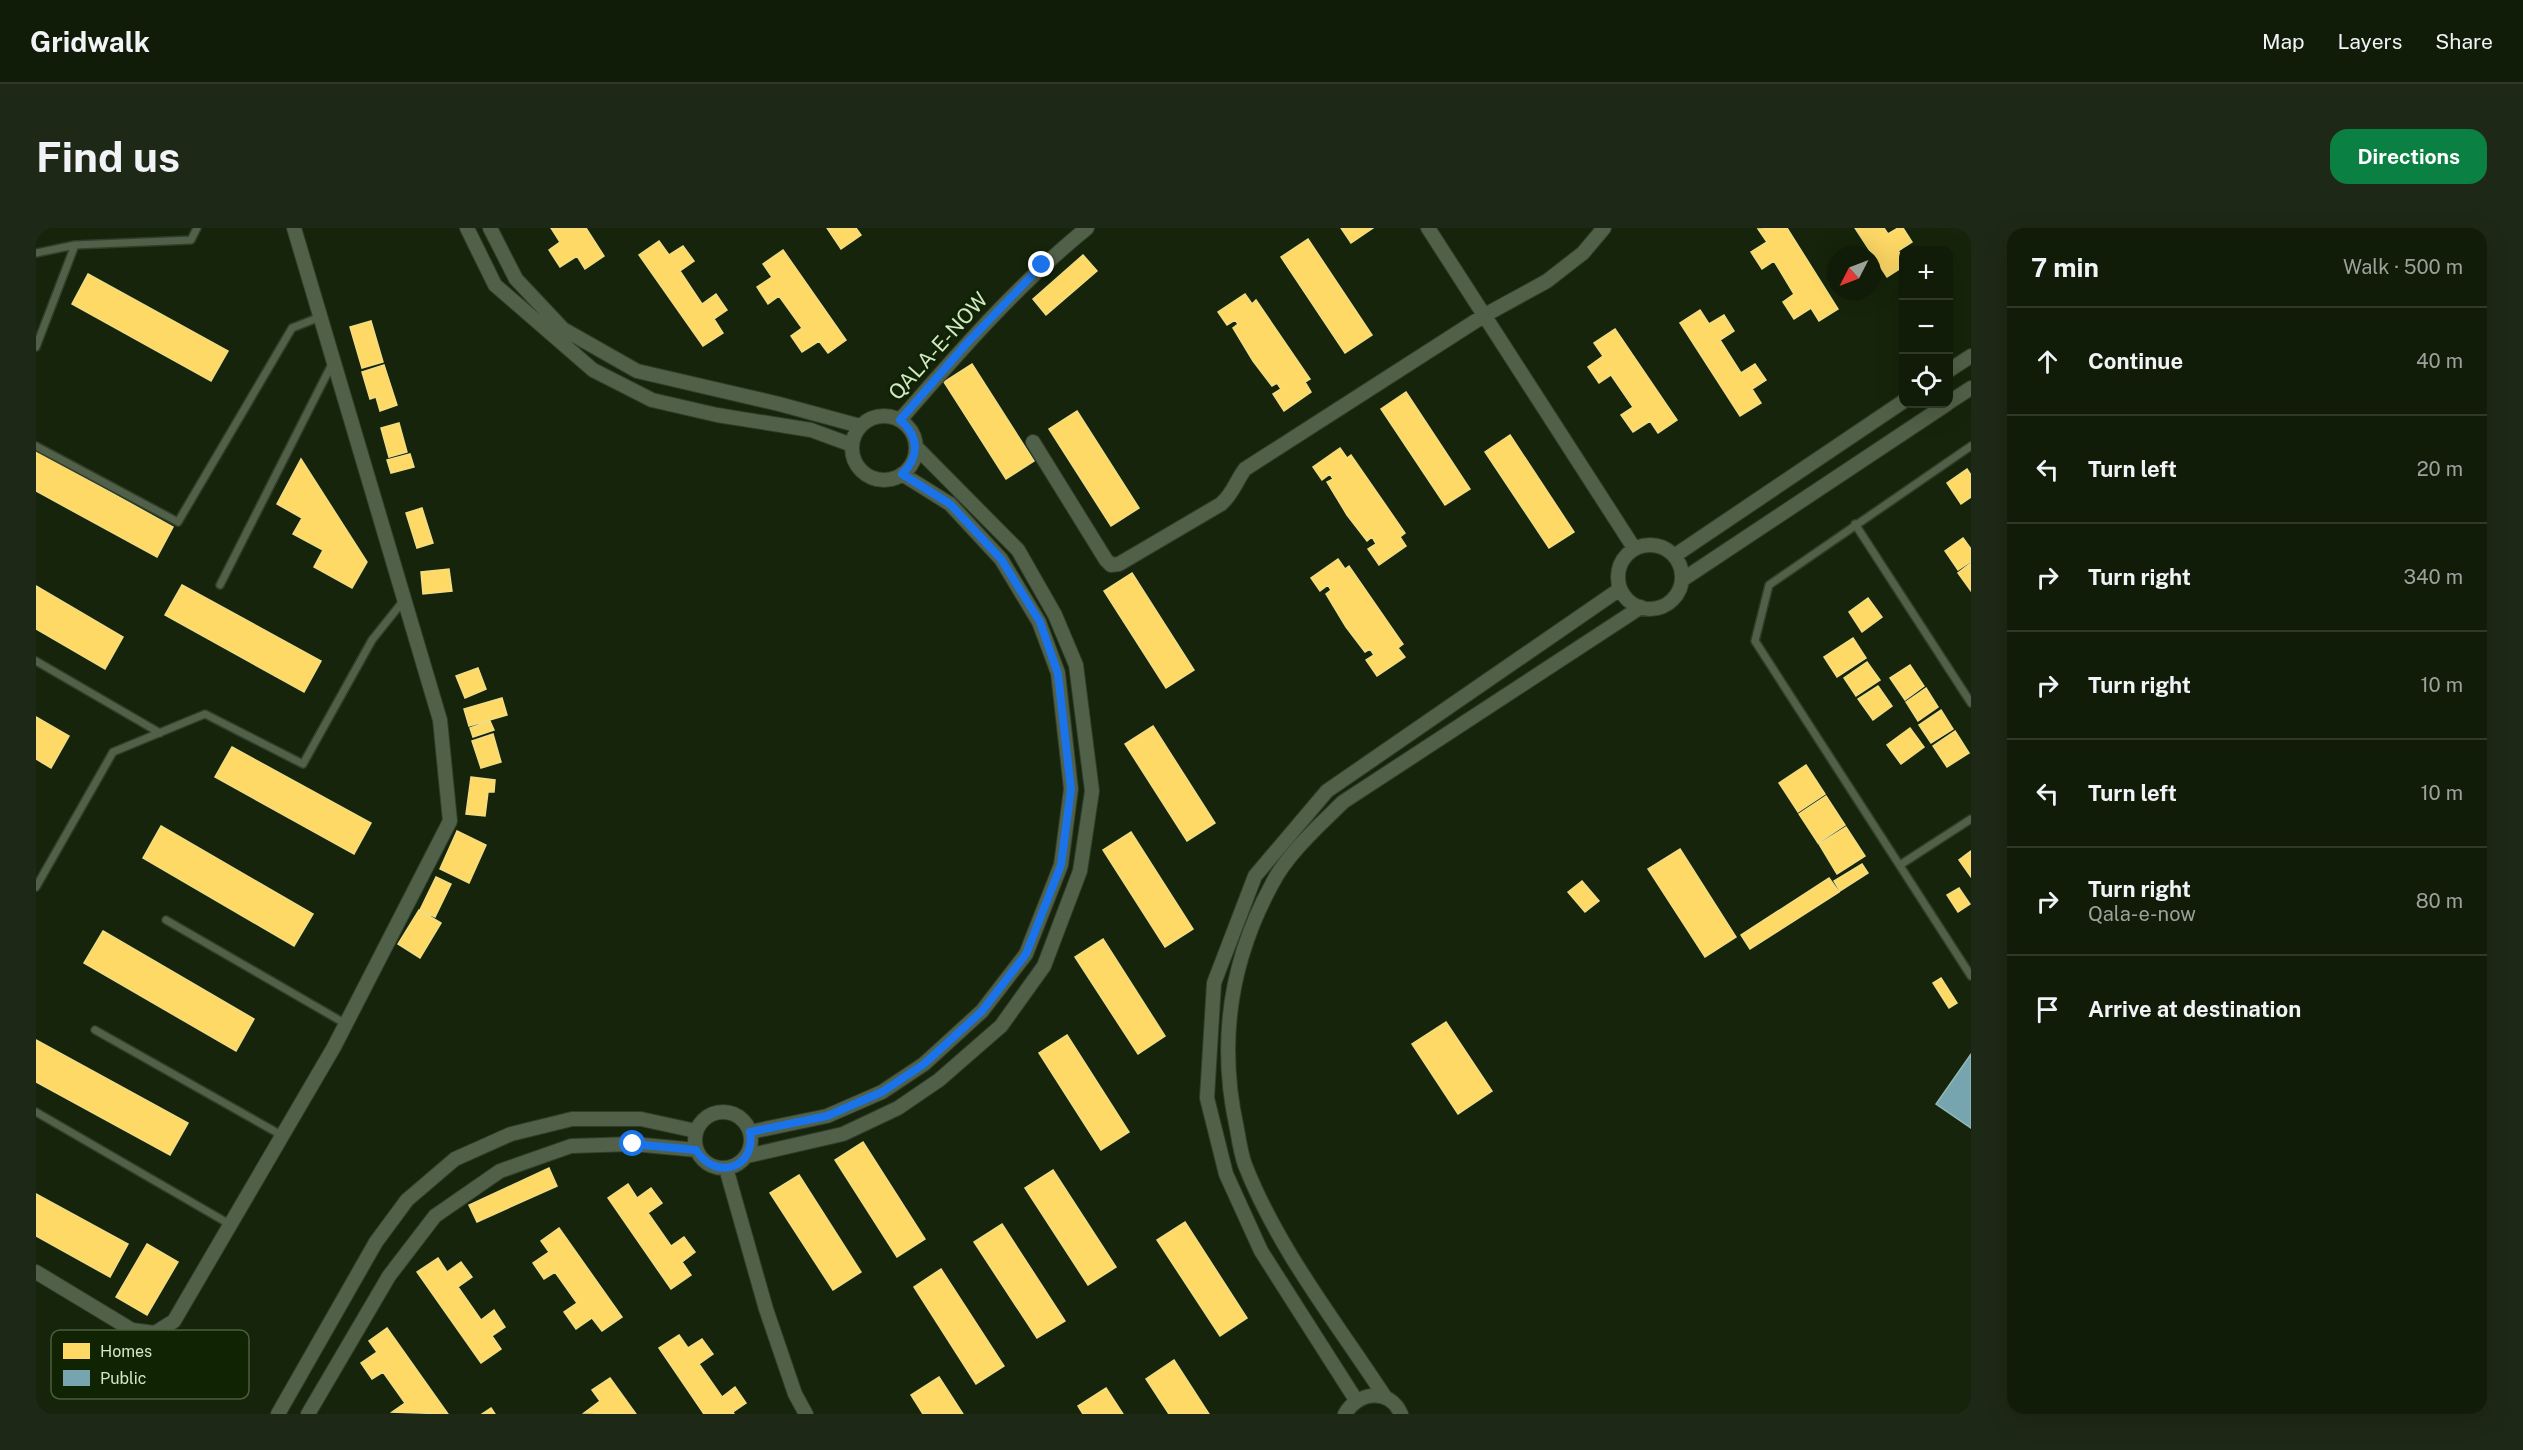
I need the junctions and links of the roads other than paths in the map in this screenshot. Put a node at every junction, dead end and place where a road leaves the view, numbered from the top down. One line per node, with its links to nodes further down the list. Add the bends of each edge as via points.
1 (197, 228): 8 (lane, via 191,240)
2 (294, 228): 11 (street)
3 (467, 228): 23 (street, via 495,285 593,370 652,400 811,430)
4 (490, 228): 21 (street, via 516,279 562,329 636,371)
5 (1087, 228): 20 (street, QALA-E-NOW, via 1034,274)
6 (1428, 228): 10 (street)
7 (1604, 228): 10 (street, via 1583,252 1547,280)
8 (75, 245): 9 (lane); 12 (lane)
9 (36, 253)
10 (1485, 315): 22 (street, via 1245,469 1231,495 1221,504 1119,564 1111,565 1106,560); 29 (street)
11 (320, 317): 14 (street); 24 (lane, via 292,328 178,522)
12 (36, 347)
13 (1971, 356): 15 (street)
14 (333, 361): 32 (lane); 34 (street)
15 (1953, 368)
16 (1971, 388): 17 (street)
17 (1953, 400)
18 (1899, 404): 30 (street)
19 (1940, 408): 31 (street)
20 (900, 420): 21 (street, via 879,416); 25 (street, via 914,437)
21 (860, 426): 23 (street)
22 (1033, 442)
23 (852, 445): 27 (street, via 853,456 864,473 883,480)
24 (36, 446)
25 (916, 447): 27 (street, via 910,466); 51 (street, via 1018,550 1055,615 1076,665 1092,791 1080,871 1044,966 1001,1026 939,1080 898,1108 843,1134)
26 (1971, 447): 28 (lane)
27 (902, 474): 48 (street, via 950,504 1001,559 1040,622 1058,674 1071,789 1061,865 1026,954 982,1011 924,1064 882,1092 827,1116)
28 (1855, 524): 37 (lane); 40 (lane, via 1769,585 1755,641)
29 (1634, 548): 30 (street, via 1655,545); 33 (street, via 1620,565)
30 (1674, 556): 31 (street)
31 (1682, 580): 35 (street, via 1669,602 1661,607)
32 (220, 585)
33 (1620, 589): 35 (street); 58 (street, via 1328,791 1255,876 1214,983 1208,1098 1226,1174 1261,1251)
34 (405, 598): 38 (lane, via 372,640 303,764 206,714); 44 (street, via 440,720 450,821)
35 (1641, 608): 57 (street, via 1342,802 1304,840 1272,882 1234,981 1228,1025 1229,1094 1244,1163 1279,1236)
36 (36, 661): 38 (lane)
37 (1971, 703)
38 (160, 733): 41 (lane, via 113,753)
39 (1971, 819): 40 (lane)
40 (1900, 865): 43 (lane)
41 (36, 887)
42 (166, 920): 44 (lane)
43 (1971, 976)
44 (346, 1024): 49 (street)
45 (95, 1030): 49 (lane)
46 (36, 1112): 53 (lane)
47 (696, 1131): 48 (street, via 707,1117 724,1112 741,1117); 50 (street); 60 (street, via 641,1119 572,1119 511,1134 455,1159 407,1200 376,1242)
48 (750, 1132): 51 (street)
49 (283, 1136): 53 (street)
50 (696, 1150): 52 (street, via 708,1164); 61 (street, via 633,1144 572,1146 500,1171 435,1216 389,1276)
51 (747, 1156): 52 (street)
52 (726, 1168): 62 (street, via 766,1309 795,1394)
53 (231, 1225): 56 (street, via 174,1321)
54 (36, 1272): 55 (street)
55 (132, 1330)
56 (160, 1330)
57 (1385, 1397): 58 (street, via 1365,1395); 59 (street)
58 (1356, 1400): 63 (street)
59 (1402, 1413)
60 (278, 1414)
61 (308, 1414)
62 (806, 1414)
63 (1345, 1414)

